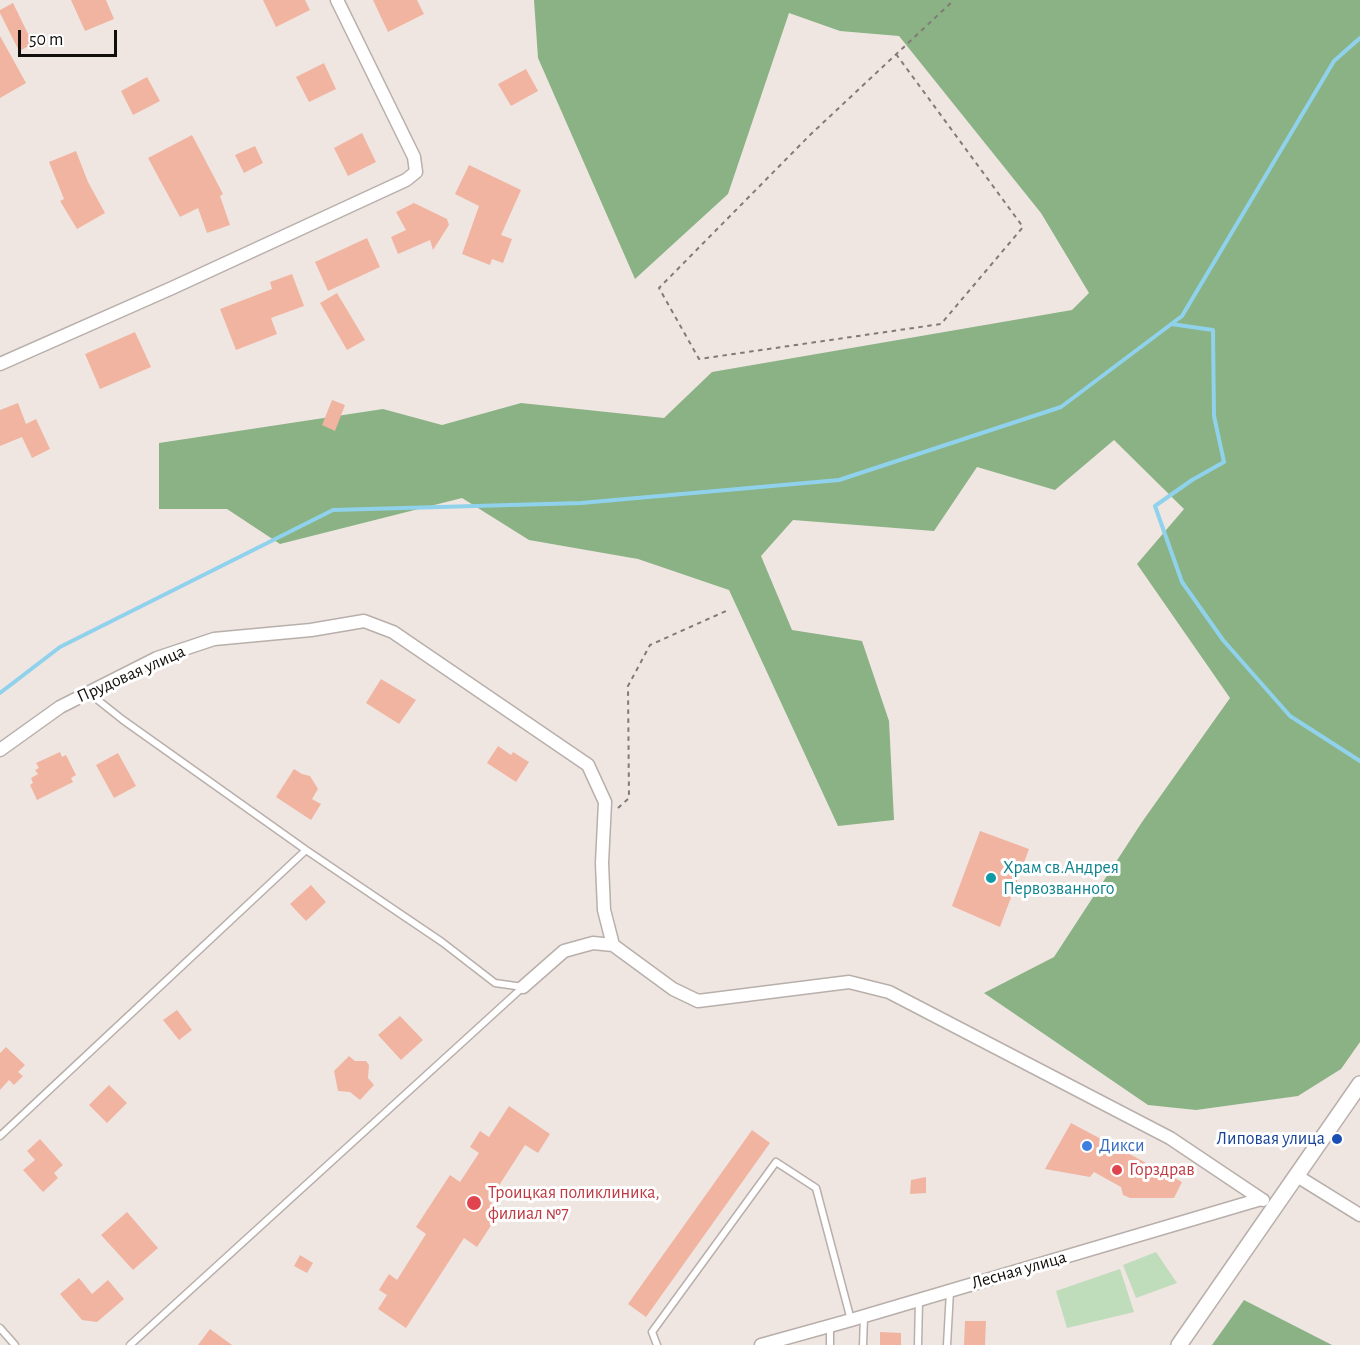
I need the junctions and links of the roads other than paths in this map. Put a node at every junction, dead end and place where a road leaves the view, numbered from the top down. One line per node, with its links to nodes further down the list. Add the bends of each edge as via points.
1 (337, 0): 2 (street, via 414,157 416,172 183,283)
2 (0, 364)
3 (89, 692): 4 (street, Прудовая улица, via 60,707); 5 (lane); 6 (street, Прудовая улица, via 157,658 214,639 364,621 393,632 588,765 605,802 604,910)
4 (0, 750)
5 (306, 850): 7 (lane, via 442,942 495,983); 9 (lane)
6 (613, 945): 7 (street, via 593,943 564,951); 11 (street, via 673,989 698,1001 849,982 889,992 1170,1138)
7 (523, 987): 22 (lane)
8 (1358, 1093): 10 (street)
9 (0, 1136)
10 (1297, 1176): 12 (street); 13 (street)
11 (1261, 1199): 12 (street); 14 (street, Лесная улица)
12 (1276, 1206): 29 (street)
13 (1360, 1215)
14 (950, 1291): 15 (street, Лесная улица); 28 (lane)
15 (919, 1300): 16 (street, Лесная улица); 27 (lane)
16 (864, 1316): 17 (street, Лесная улица); 26 (lane)
17 (851, 1320): 18 (street, Лесная улица); 23 (lane, via 816,1188 776,1162 652,1332)
18 (830, 1326): 20 (street, Лесная улица); 25 (lane)
19 (0, 1328): 21 (lane)
20 (779, 1342): 24 (street, Лесная улица)
21 (15, 1345)
22 (130, 1345)
23 (657, 1345)
24 (761, 1345)
25 (830, 1345)
26 (863, 1345)
27 (918, 1345)
28 (947, 1345)
29 (1179, 1345)

